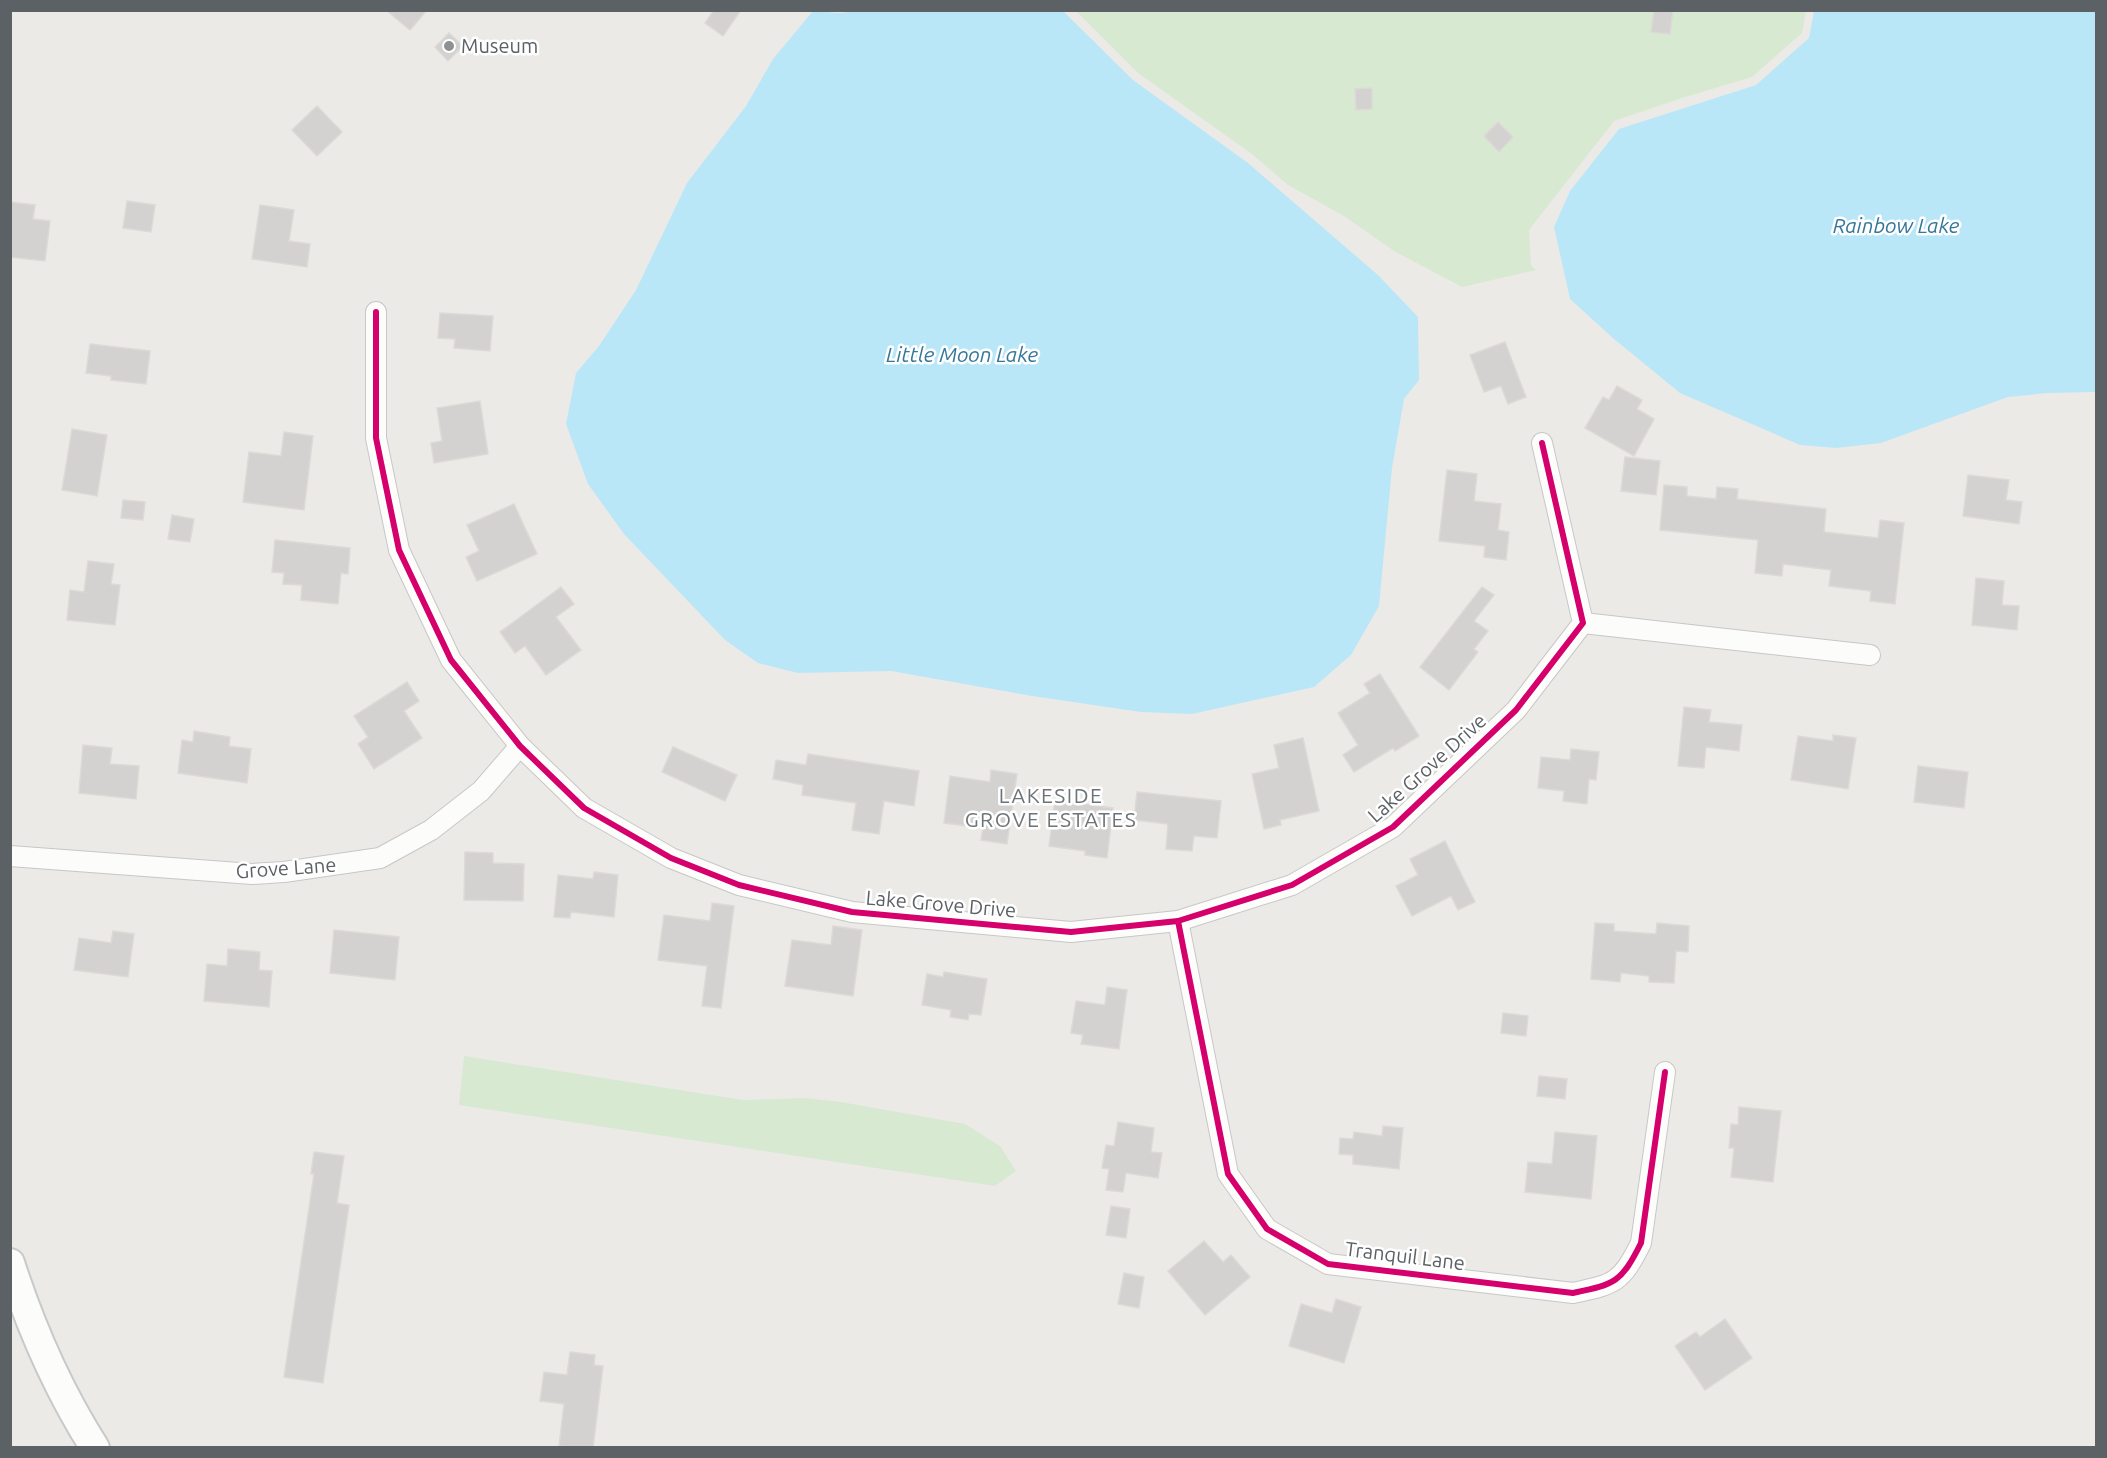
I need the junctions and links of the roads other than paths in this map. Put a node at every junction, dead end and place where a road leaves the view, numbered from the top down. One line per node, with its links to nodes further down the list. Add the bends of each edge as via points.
1 (376, 312): 5 (street, Lake Grove Drive, via 376,438 399,550 451,660)
2 (1542, 443): 3 (street)
3 (1583, 623): 4 (street); 7 (street, Lake Grove Drive, via 1516,710 1393,827 1292,885)
4 (1870, 655)
5 (520, 746): 6 (street, Grove Lane, via 481,791 431,830 380,858 252,874); 7 (street, Lake Grove Drive, via 584,808 671,858 739,885 852,912 1071,932)
6 (10, 856)
7 (1178, 921): 8 (street, Tranquil Lane, via 1228,1174 1267,1229 1328,1263 1573,1293 1608,1285 1629,1268 1641,1243)
8 (1665, 1072)
9 (10, 1263): 10 (street, via 44,1353)
10 (95, 1448)

